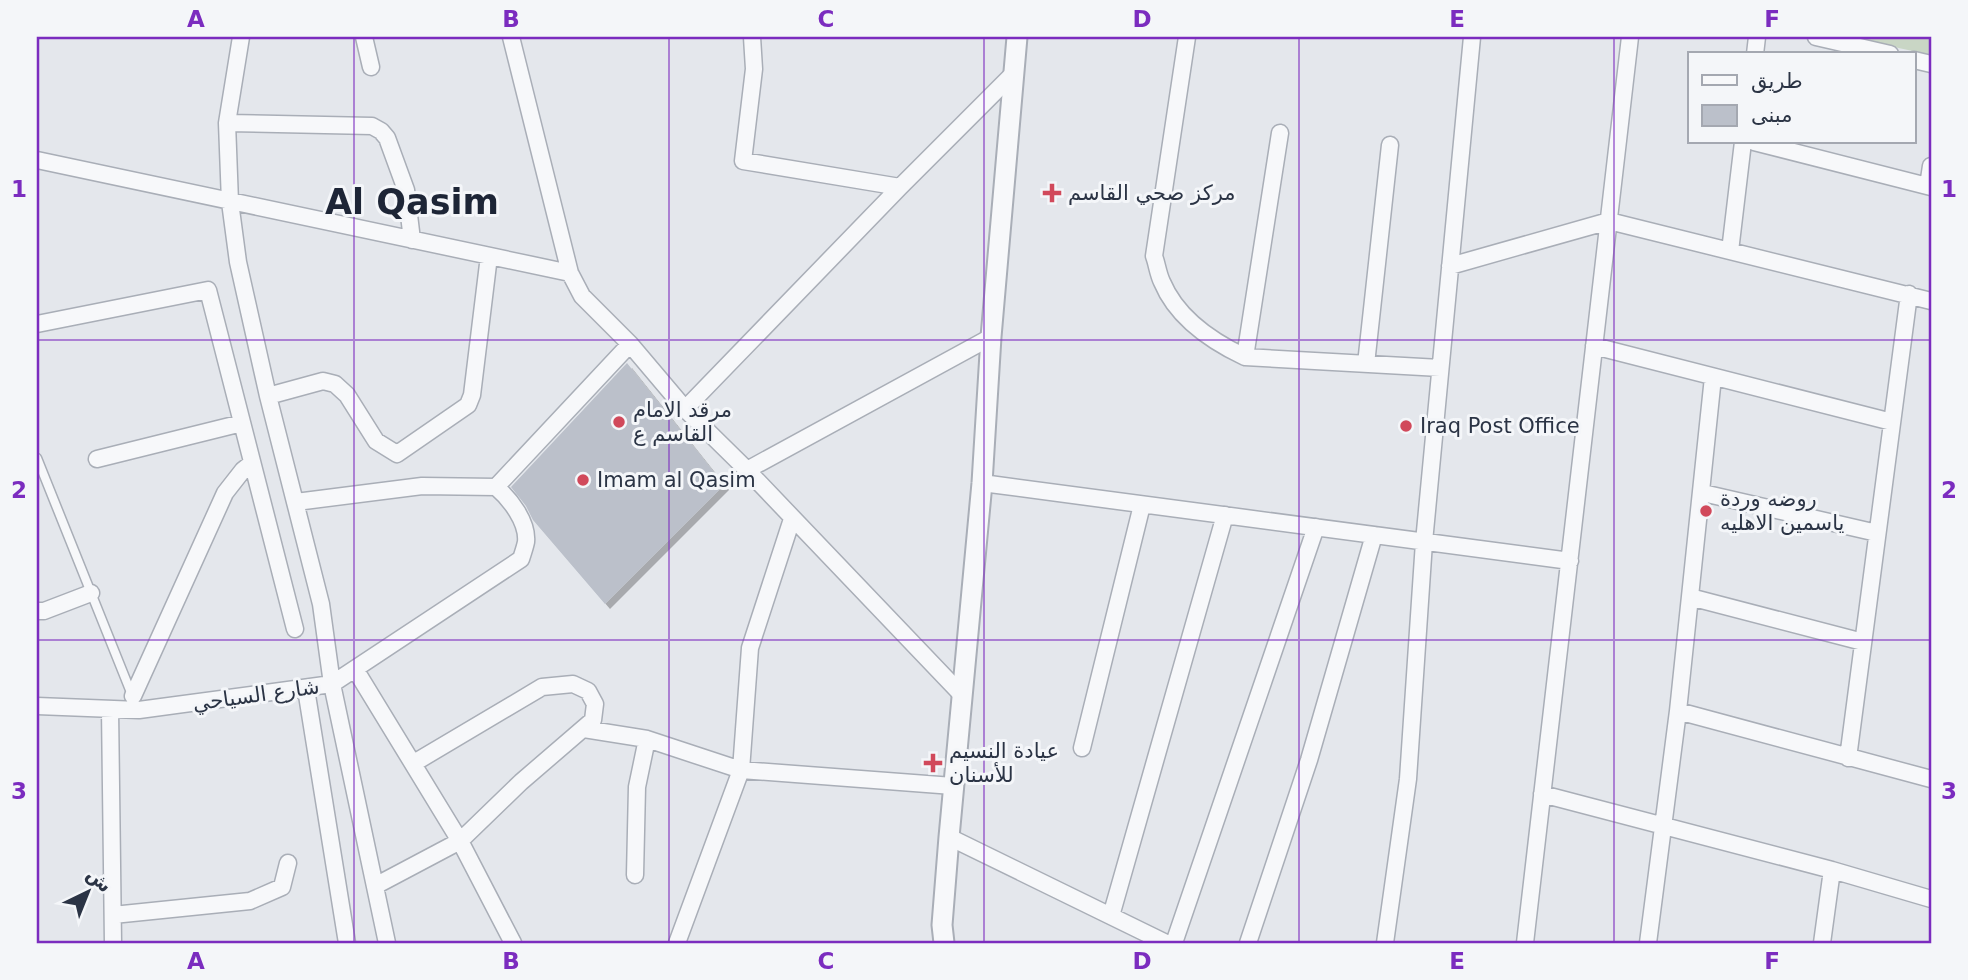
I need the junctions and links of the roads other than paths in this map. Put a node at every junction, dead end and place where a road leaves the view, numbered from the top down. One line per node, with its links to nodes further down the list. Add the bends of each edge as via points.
1 (241, 37): 13 (street)
2 (364, 37): 11 (street)
3 (511, 37): 28 (street)
4 (752, 37): 21 (street, via 754,69 743,161)
5 (1017, 37): 12 (street)
6 (1187, 37): 35 (street, via 1154,256 1176,306 1218,344)
7 (1472, 37): 27 (street)
8 (1630, 37): 23 (street)
9 (1815, 37): 10 (street)
10 (1881, 52)
11 (371, 67)
12 (1015, 72): 21 (street); 32 (street)
13 (227, 123): 22 (street); 24 (street, via 372,126 381,131 406,190)
14 (1280, 133): 35 (street)
15 (1743, 144): 25 (street)
16 (1762, 144): 20 (street)
17 (1390, 145): 36 (street)
18 (37, 160): 22 (street)
19 (1931, 166): 20 (street)
20 (1930, 186)
21 (900, 187): 40 (street)
22 (230, 202): 24 (street); 39 (street, via 238,262)
23 (1609, 221): 25 (street); 27 (street); 34 (street)
24 (412, 240): 26 (street)
25 (1730, 251): 29 (street)
26 (489, 256): 28 (street); 39 (street, via 468,405 397,454 376,441 335,384 323,381)
27 (1450, 266): 37 (street)
28 (570, 273): 33 (street, via 582,296)
29 (1909, 294): 30 (street); 41 (street)
30 (1931, 300)
31 (37, 324): 42 (street, via 208,290)
32 (991, 337): 46 (street); 47 (street)
33 (630, 344): 40 (street); 48 (street)
34 (1594, 346): 38 (street); 58 (street)
35 (1245, 357): 36 (street)
36 (1366, 364): 37 (street)
37 (1440, 368): 57 (street)
38 (1713, 377): 41 (street); 49 (street)
39 (268, 396): 50 (street)
40 (685, 409): 46 (street)
41 (1892, 422): 55 (street)
42 (242, 423): 44 (street); 45 (street)
43 (37, 458): 59 (lane)
44 (97, 459)
45 (253, 463): 62 (street); 68 (street, via 225,493)
46 (747, 470): 53 (street)
47 (982, 483): 51 (street); 67 (street)
48 (496, 487): 50 (street, via 422,486); 64 (street, شارع السياحي, via 518,513 526,539 521,559)
49 (1703, 493): 55 (street); 60 (street)
50 (296, 502): 65 (street, via 321,604)
51 (1142, 505): 52 (street); 74 (street)
52 (1224, 515): 54 (street); 90 (street)
53 (792, 519): 67 (street); 77 (street, via 751,648)
54 (1316, 527): 56 (street); 98 (street)
55 (1877, 533): 63 (street)
56 (1374, 535): 57 (street); 99 (street, via 1309,760)
57 (1424, 542): 58 (street); 100 (street, via 1408,779)
58 (1570, 561): 80 (street)
59 (91, 593): 61 (street); 68 (lane)
60 (1690, 597): 63 (street); 71 (street)
61 (37, 611)
62 (295, 629)
63 (1863, 642): 75 (street)
64 (355, 669): 65 (street, شارع السياحي); 76 (street)
65 (332, 684): 66 (street, شارع السياحي); 87 (street)
66 (306, 689): 68 (street, شارع السياحي); 92 (street)
67 (962, 695): 79 (street)
68 (136, 703): 70 (street, شارع السياحي)
69 (37, 706): 70 (street, شارع السياحي)
70 (110, 709): 89 (street)
71 (1678, 711): 75 (street); 81 (street)
72 (584, 729): 73 (street); 76 (street, via 593,720 595,704 589,691 573,684 542,687); 83 (street)
73 (647, 739): 77 (street); 86 (street, via 636,787)
74 (1082, 748)
75 (1848, 758): 78 (street)
76 (414, 763): 83 (street)
77 (741, 770): 79 (street); 95 (street)
78 (1931, 779)
79 (953, 786): 82 (street)
80 (1542, 794): 81 (street); 101 (street)
81 (1662, 826): 85 (street); 102 (street)
82 (949, 837): 90 (street); 96 (street)
83 (460, 841): 87 (street); 94 (street)
84 (288, 863): 89 (street, via 282,887 250,901)
85 (1832, 870): 88 (street); 103 (street)
86 (635, 875)
87 (375, 886): 93 (street)
88 (1931, 899)
89 (113, 915): 91 (street)
90 (1111, 916): 97 (street)
91 (113, 943)
92 (347, 943)
93 (387, 943)
94 (513, 943)
95 (677, 943)
96 (944, 943)
97 (1166, 943)
98 (1174, 943)
99 (1248, 943)
100 (1385, 943)
101 (1525, 943)
102 (1648, 943)
103 (1822, 943)

